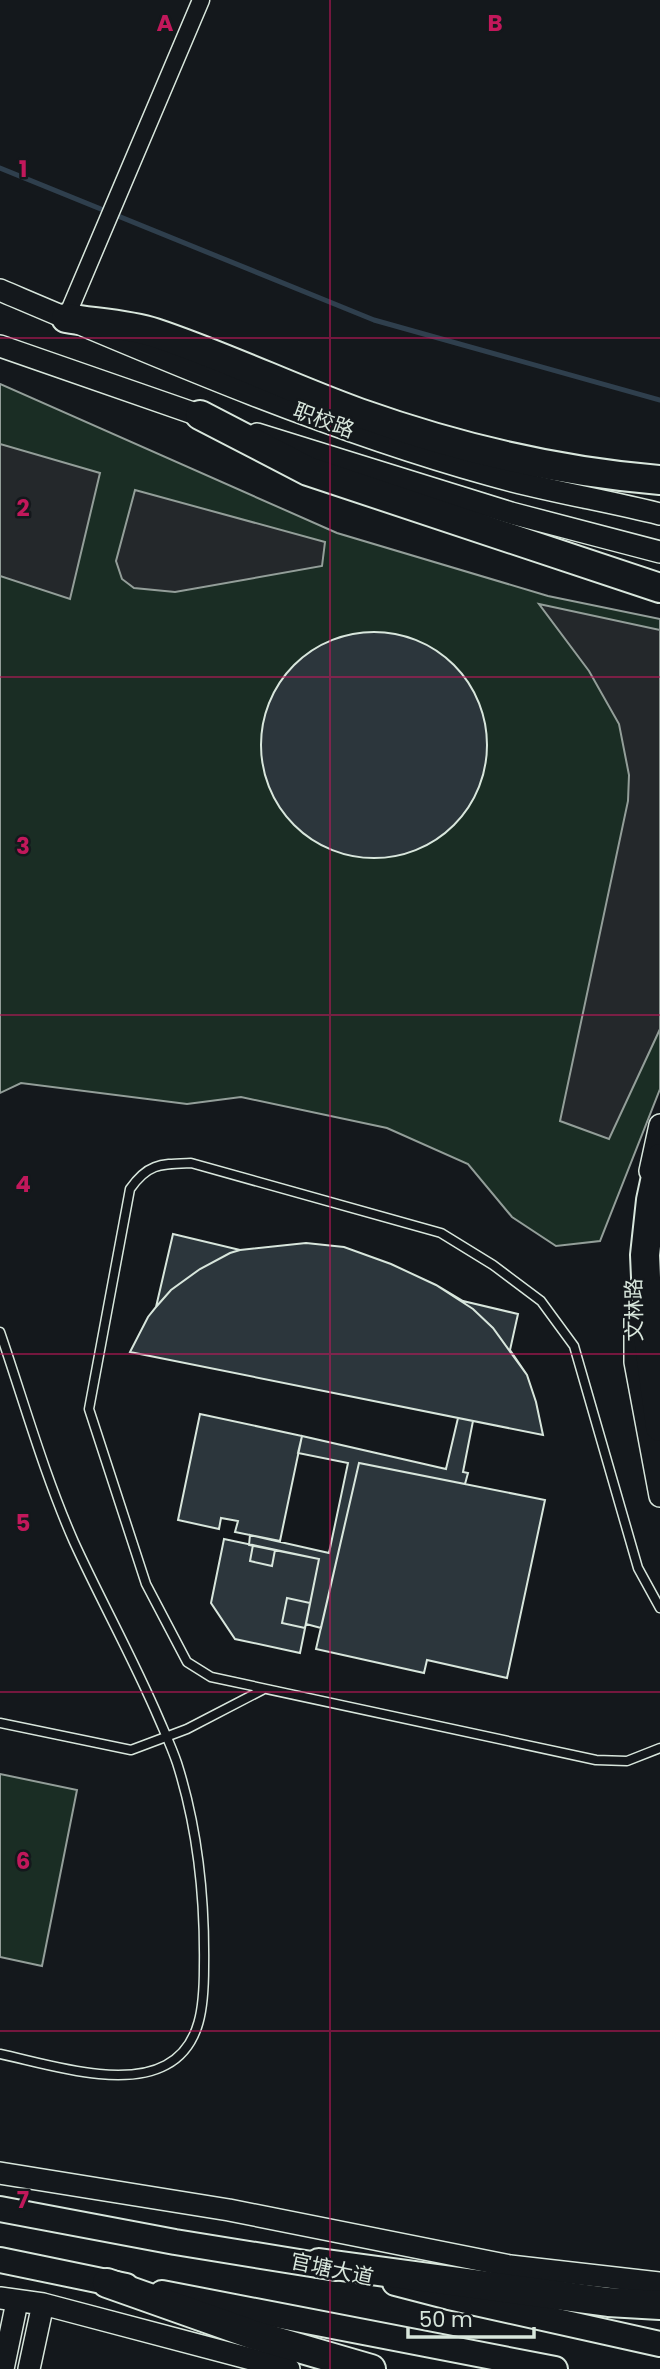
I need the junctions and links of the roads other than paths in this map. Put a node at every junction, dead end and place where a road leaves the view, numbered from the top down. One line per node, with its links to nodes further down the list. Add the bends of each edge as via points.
1 (201, 0): 3 (street)
2 (0, 290): 3 (main road, 职校路)
3 (66, 318): 6 (highway, via 153,332 360,413 432,436 533,462); 7 (main road, 职校路, via 365,435 491,476)
4 (0, 345): 5 (main road, 职校路)
5 (200, 415): 8 (main road, 职校路, via 498,509); 9 (highway, via 308,471)
6 (660, 481)
7 (660, 514)
8 (660, 552)
9 (660, 588)
10 (660, 1125): 14 (main road, 文林路, via 633,1248 635,1362)
11 (660, 1158): 13 (highway, via 645,1255 649,1345)
12 (0, 1332): 18 (lane, via 74,1542)
13 (660, 1427)
14 (660, 1496)
15 (660, 1608): 16 (lane, via 638,1568 575,1346 541,1301 441,1233 191,1163 164,1164 141,1173 130,1189 89,1409 146,1584 187,1662 211,1677)
16 (265, 1689): 18 (lane); 19 (lane, via 596,1759 627,1760)
17 (0, 1723): 18 (lane, via 131,1750)
18 (167, 1737): 20 (lane, via 197,1839 205,1924 201,2019 187,2047 167,2065 118,2076)
19 (660, 1748)
20 (0, 2054)
21 (0, 2173): 26 (main road, via 229,2210 510,2266)
22 (0, 2209): 24 (main road, 官塘大道)
23 (0, 2260): 25 (main road)
24 (319, 2263): 29 (highway); 30 (main road, 官塘大道, via 449,2298)
25 (107, 2283): 34 (highway, via 254,2335); 35 (main road)
26 (660, 2283)
27 (8, 2300): 28 (main road); 31 (main road)
28 (43, 2304): 32 (main road); 33 (main road)
29 (660, 2305)
30 (660, 2344)
31 (3, 2369)
32 (29, 2369)
33 (289, 2369)
34 (371, 2369)
35 (555, 2369)

